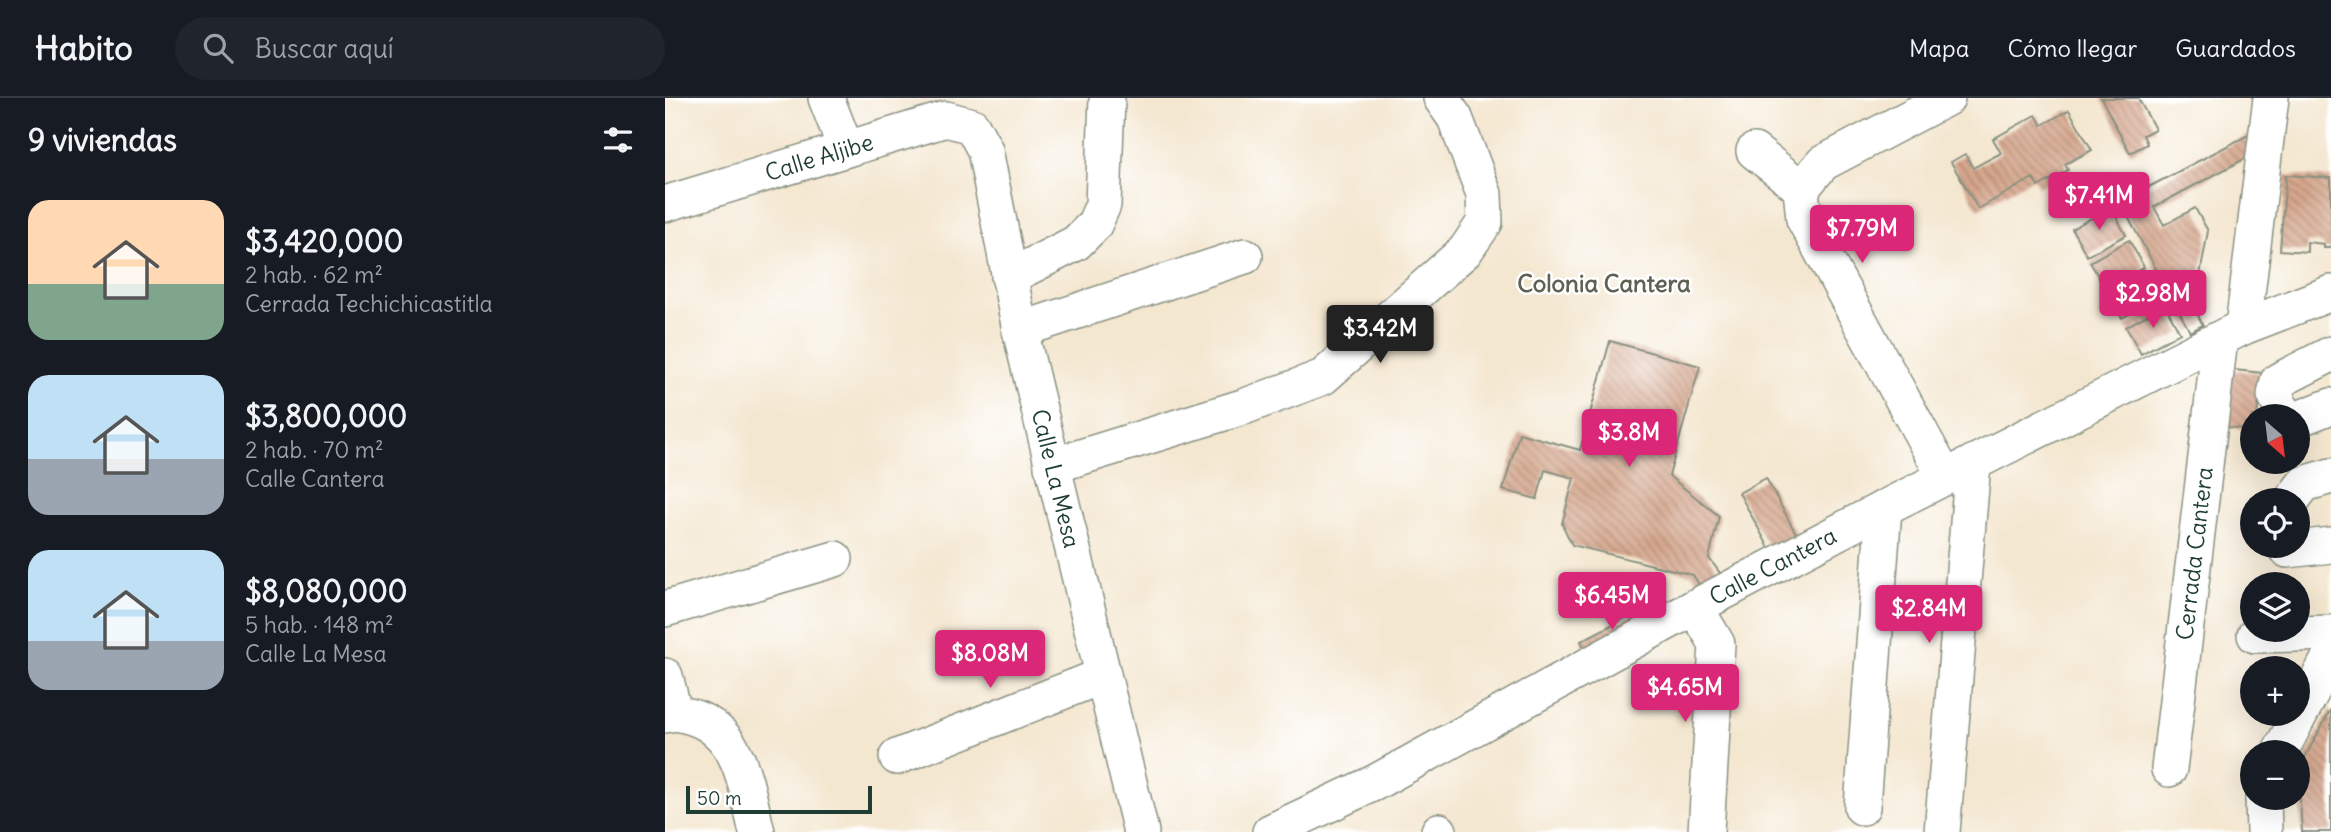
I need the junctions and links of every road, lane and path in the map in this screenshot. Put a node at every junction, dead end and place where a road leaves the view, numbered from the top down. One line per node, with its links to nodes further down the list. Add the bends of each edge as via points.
1 (826, 98): 7 (street)
2 (1107, 98): 12 (street, via 1103,205 1094,225 1076,243)
3 (1441, 98): 20 (street, via 1455,118 1484,194 1485,222 1465,251 1323,377 1246,406)
4 (1947, 98): 9 (street, via 1823,163)
5 (2271, 98): 15 (street, Cerrada Cantera)
6 (972, 126): 7 (street, Calle Aljibe, via 946,119); 12 (street, Calle La Mesa, via 985,150)
7 (846, 149): 10 (street, Calle Aljibe)
8 (1754, 150): 9 (street)
9 (1802, 189): 21 (street, via 1804,219)
10 (665, 204)
11 (1245, 256): 14 (street)
12 (1009, 277): 14 (street, Calle La Mesa)
13 (2331, 293): 15 (street, Calle Cantera)
14 (1020, 330): 20 (street, Calle La Mesa)
15 (2232, 333): 21 (street, Calle Cantera); 38 (street, Cerrada Cantera)
16 (2331, 354): 17 (street, via 2278,381 2275,395)
17 (2279, 404)
18 (2331, 406): 19 (street)
19 (2310, 414)
20 (1052, 466): 34 (street, Calle La Mesa)
21 (1959, 470): 24 (street, Calle Cantera); 45 (street)
22 (2331, 476): 23 (street)
23 (2302, 488)
24 (1884, 508): 28 (street, Calle Cantera); 39 (street)
25 (2331, 545): 26 (street)
26 (2310, 548)
27 (835, 559): 29 (street)
28 (1695, 607): 43 (street, Calle Cantera, via 1374,783); 44 (street, via 1717,644)
29 (665, 609)
30 (2331, 632): 31 (street)
31 (2310, 633)
32 (2331, 655): 36 (street)
33 (665, 676): 35 (street)
34 (1102, 676): 37 (street); 42 (street, Calle La Mesa)
35 (670, 714): 41 (street, via 701,720 723,736 739,760)
36 (2286, 740)
37 (897, 757)
38 (2169, 769)
39 (1862, 807)
40 (2263, 810): 46 (street)
41 (757, 832)
42 (1140, 832)
43 (1270, 832)
44 (1706, 832)
45 (1942, 832)
46 (2263, 832)

